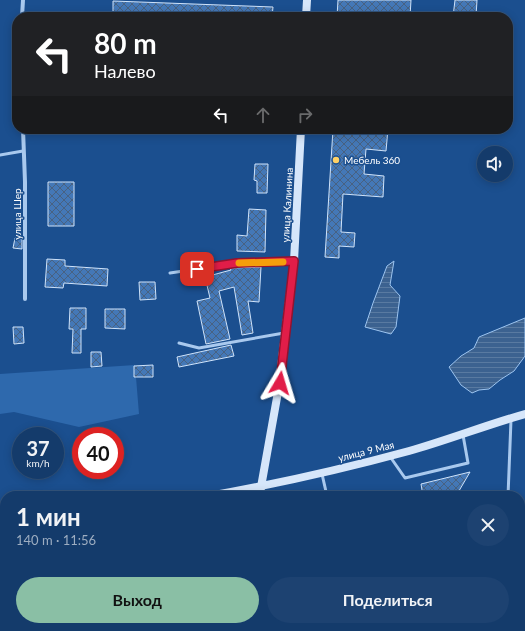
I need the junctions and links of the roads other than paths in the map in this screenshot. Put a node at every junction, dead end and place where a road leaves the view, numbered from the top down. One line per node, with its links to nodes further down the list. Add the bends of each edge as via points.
1 (23, 0): 3 (street)
2 (307, 0): 4 (street)
3 (22, 12)
4 (306, 12)
5 (23, 134): 7 (street, улица Шер)
6 (301, 134): 9 (street, улица Калинина)
7 (23, 151): 8 (lane); 11 (street, улица Шер)
8 (0, 155)
9 (294, 261): 10 (lane, via 237,263); 12 (street, улица Калинина)
10 (170, 273)
11 (25, 299)
12 (285, 333): 13 (lane, via 199,348); 19 (street, улица Калинина, via 278,392)
13 (180, 343)
14 (525, 414): 15 (street, улица 9 Мая)
15 (511, 418): 16 (street, улица 9 Мая); 23 (lane)
16 (462, 434): 17 (street, улица 9 Мая); 17 (lane, via 468,463 405,478)
17 (390, 456): 18 (street, улица 9 Мая)
18 (322, 473): 19 (street, улица 9 Мая); 22 (lane)
19 (260, 487): 20 (street, улица 9 Мая); 21 (street, улица Калинина)
20 (237, 491)
21 (260, 491)
22 (326, 491)
23 (508, 491)

